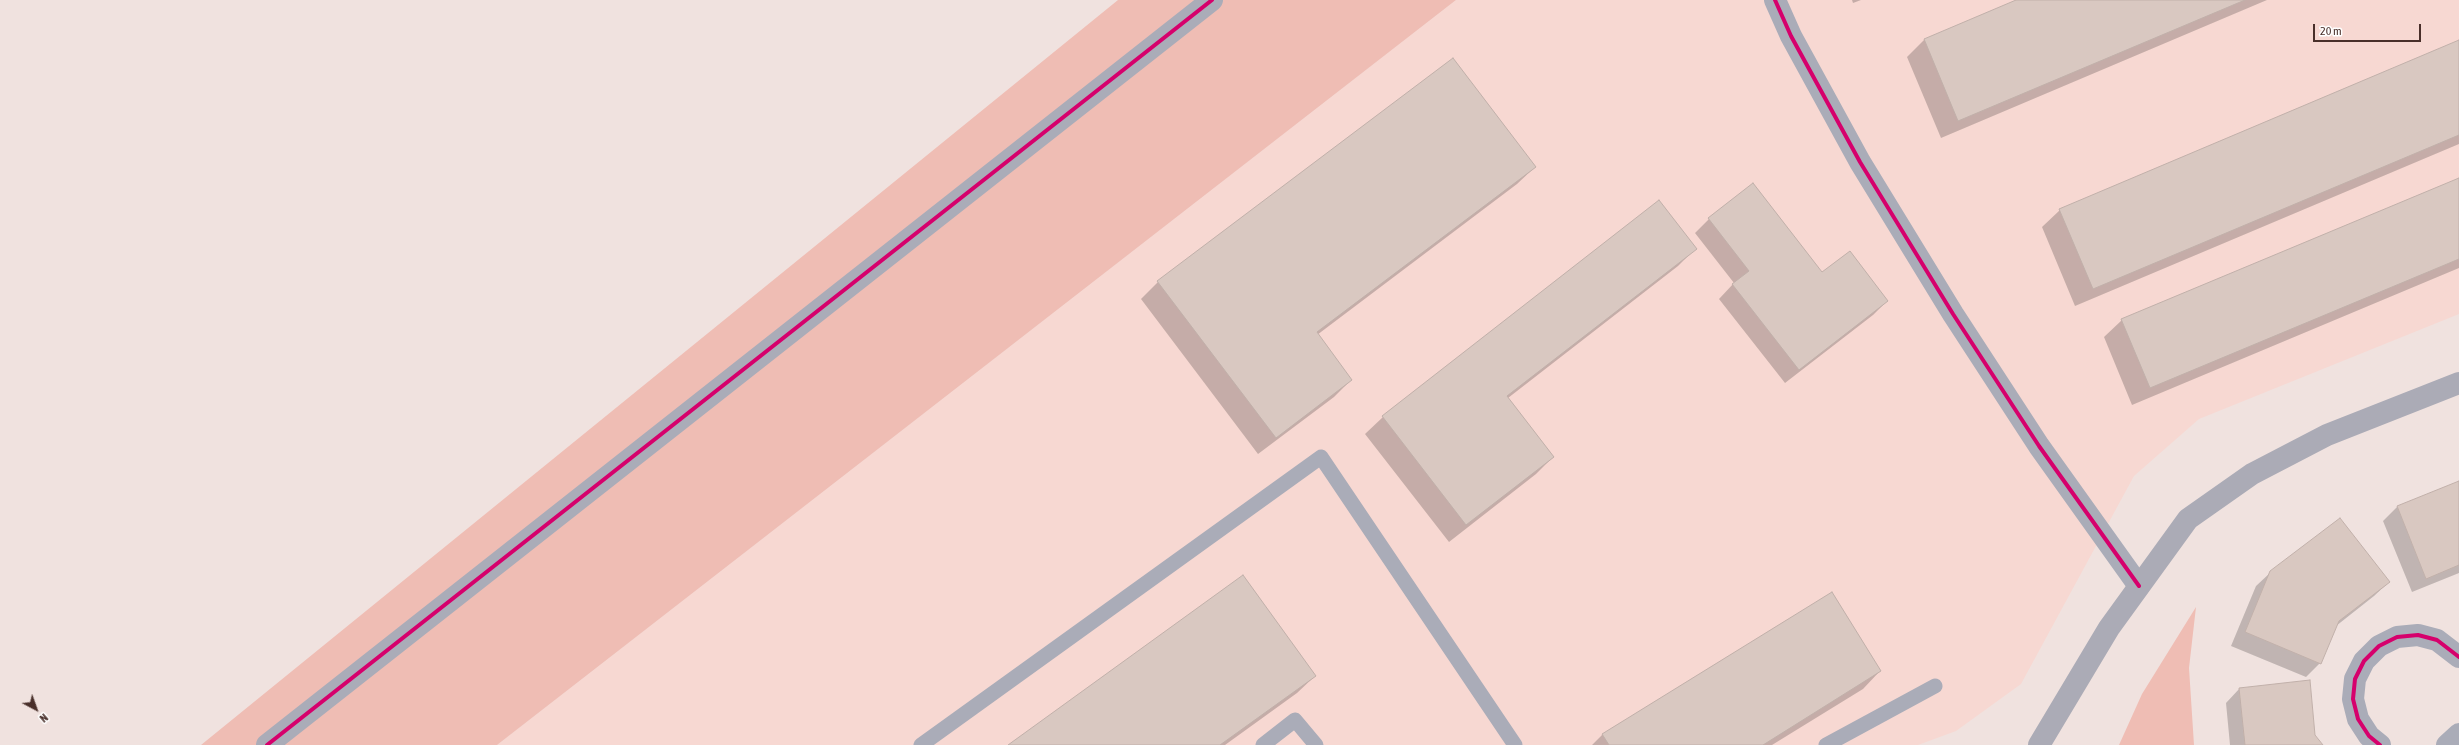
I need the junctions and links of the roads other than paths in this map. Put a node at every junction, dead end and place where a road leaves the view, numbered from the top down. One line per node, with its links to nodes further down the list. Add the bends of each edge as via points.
1 (1212, 0): 8 (street)
2 (1775, 0): 4 (street, via 1791,36 1860,162 1953,314 2039,446)
3 (2459, 383): 4 (street, via 2327,435 2252,474 2188,519)
4 (2139, 586): 14 (street, via 2109,628)
5 (2458, 652): 15 (street, via 2438,640 2418,636 2398,638 2379,646 2364,661 2355,679 2353,699 2358,719 2369,736)
6 (1936, 686): 13 (lane)
7 (2459, 734): 16 (street)
8 (267, 745)
9 (921, 745): 12 (lane, via 1321,457)
10 (1263, 745): 11 (lane, via 1295,720)
11 (1316, 745)
12 (1515, 745)
13 (1826, 745)
14 (2039, 745)
15 (2380, 745)
16 (2447, 745)

